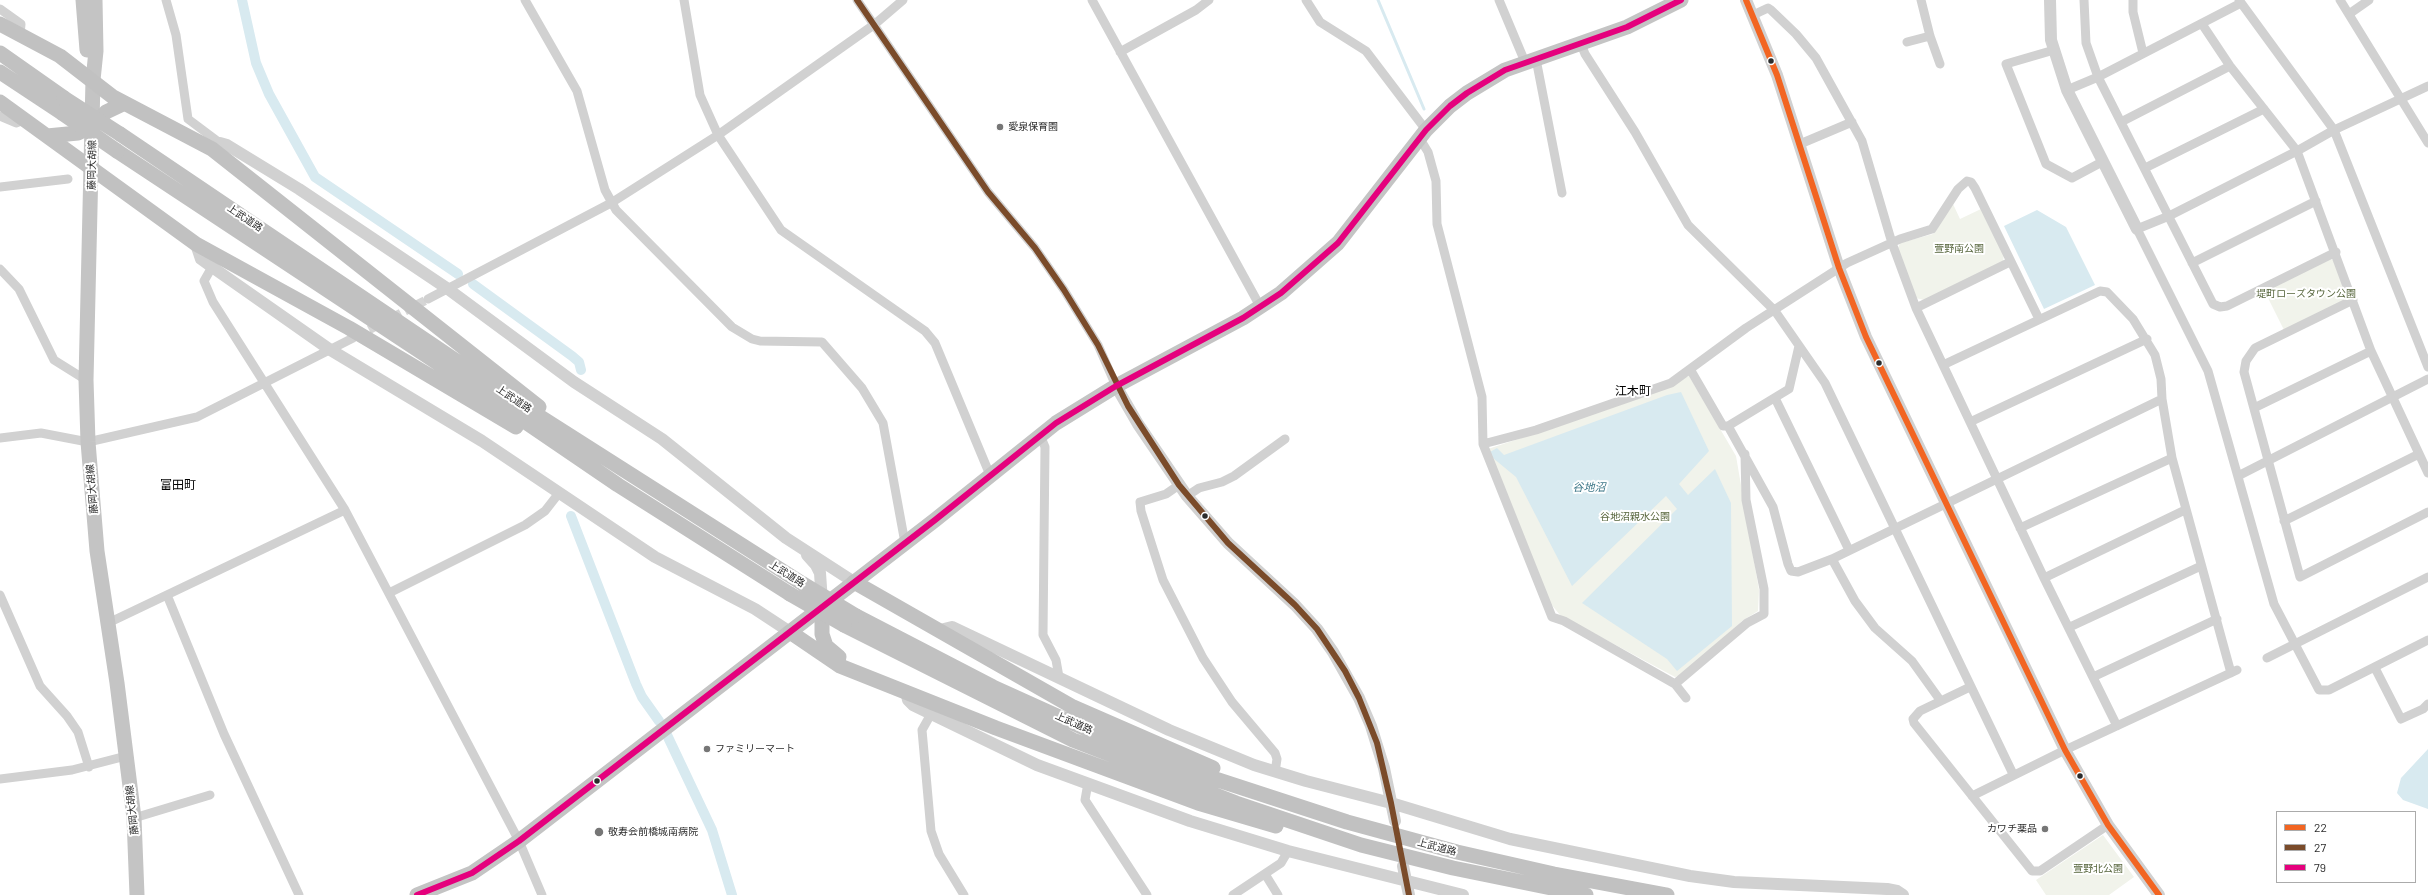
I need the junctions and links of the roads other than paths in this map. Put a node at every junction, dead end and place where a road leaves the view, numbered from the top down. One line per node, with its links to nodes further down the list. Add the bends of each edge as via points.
1 (83, 0): 40 (main road, 藤岡大胡線, via 86,44)
2 (95, 0): 40 (main road, 藤岡大胡線, via 96,51)
3 (166, 0): 58 (street, via 176,35 188,119)
4 (525, 0): 67 (street, via 577,91)
5 (684, 0): 54 (street, via 700,95)
6 (857, 0): 25 (street)
7 (903, 0): 25 (street)
8 (1092, 0): 32 (street)
9 (1209, 0): 32 (street, via 1196,10)
10 (1306, 0): 53 (street, via 1320,22 1366,51)
11 (1500, 0): 35 (street)
12 (1681, 0): 30 (main road, via 1627,27)
13 (1746, 0): 23 (street)
14 (1921, 0): 28 (street)
15 (2050, 0): 31 (street, via 2051,40)
16 (2084, 0): 39 (street, via 2086,43)
17 (2134, 0): 34 (street, via 2133,12)
18 (2340, 0): 22 (street)
19 (2369, 0): 22 (street)
20 (2240, 2): 26 (street); 52 (street)
21 (0, 9): 27 (street, via 21,24)
22 (2349, 14): 43 (street)
23 (1752, 15): 49 (street, via 1768,8 1796,34 1816,58); 57 (street, via 1777,75)
24 (0, 24): 27 (highway)
25 (875, 24): 54 (street); 96 (street, via 988,192 1035,248 1064,290 1098,345)
26 (2202, 24): 34 (street); 37 (street)
27 (20, 35): 40 (highway, via 60,56)
28 (1930, 36): 29 (street); 36 (street)
29 (1907, 42)
30 (1581, 44): 35 (main road); 83 (street, via 1688,225)
31 (2054, 50): 42 (street); 60 (street, via 2006,64 2046,164 2072,178)
32 (1120, 52): 81 (street)
33 (0, 53): 107 (highway, 上武道路, bridge)
34 (2143, 53): 39 (street)
35 (1530, 60): 53 (main road, via 1467,92 1446,109); 65 (street)
36 (1940, 64)
37 (2230, 66): 46 (street); 50 (street)
38 (0, 72): 113 (highway, 上武道路, bridge)
39 (2098, 77): 42 (street); 50 (street)
40 (93, 80): 45 (highway, via 113,97); 51 (main road, 藤岡大胡線)
41 (2428, 86): 43 (street)
42 (2067, 90): 60 (street)
43 (2402, 98): 52 (street); 56 (street)
44 (0, 102): 48 (highway)
45 (125, 102): 51 (highway, via 106,112); 58 (highway)
46 (2264, 109): 59 (street); 61 (street)
47 (0, 116): 48 (street, via 16,123)
48 (24, 120): 55 (highway)
49 (1852, 122): 57 (street); 70 (street, via 1870,161)
50 (2121, 122): 61 (street)
51 (93, 126): 55 (highway, via 73,134); 62 (main road, 藤岡大胡線)
52 (2334, 130): 59 (street); 91 (street)
53 (1423, 134): 81 (main road, via 1338,243 1297,281); 108 (street, via 1436,182 1437,224 1482,397)
54 (718, 135): 67 (street); 115 (street, via 781,230 925,332 935,343)
55 (47, 136): 62 (highway)
56 (2428, 143)
57 (1800, 144): 76 (street)
58 (216, 146): 78 (street, via 298,189); 107 (highway, via 400,299 499,374)
59 (2297, 151): 66 (street); 68 (street)
60 (2102, 162): 69 (street)
61 (2146, 168): 68 (street)
62 (93, 169): 71 (highway); 94 (main road, 藤岡大胡線)
63 (68, 179): 64 (street)
64 (0, 187)
65 (1562, 193)
66 (2316, 201): 72 (street); 74 (street)
67 (611, 203): 78 (street); 129 (street, via 732,327 760,341 822,342 845,368 870,400 883,423)
68 (2169, 216): 69 (street); 74 (street)
69 (2137, 229): 116 (street, via 2208,371)
70 (1892, 243): 73 (street, via 1932,229 1958,189 1967,181 1975,188); 76 (street); 82 (street)
71 (196, 244): 75 (street, via 201,259); 113 (highway, via 349,328 569,459)
72 (2336, 252): 74 (street, via 2227,306 2220,307 2213,304); 80 (street)
73 (2010, 262): 82 (street); 84 (street)
74 (2192, 263)
75 (212, 267): 88 (street); 95 (street, via 206,276 205,286)
76 (1839, 268): 83 (street); 121 (street, via 1870,344)
77 (0, 269): 94 (street, via 19,288 54,360)
78 (448, 289): 79 (street); 128 (street, via 574,382 662,439)
79 (428, 299)
80 (2353, 300): 89 (street); 100 (street, via 2255,348 2250,354 2244,372)
81 (1261, 308): 96 (main road)
82 (1916, 308): 90 (street)
83 (1775, 311): 87 (street); 92 (street, via 1746,328)
84 (2039, 320): 86 (street, via 2100,291 2107,292 2133,319); 90 (street)
85 (353, 338): 88 (street)
86 (2147, 339): 99 (street, via 2155,355 2161,379); 101 (street)
87 (1799, 346): 98 (street, via 1789,389); 126 (street, via 1825,383)
88 (329, 349): 95 (street); 119 (street, via 452,422)
89 (2371, 350): 97 (street); 100 (street)
90 (1943, 365): 101 (street)
91 (2428, 367)
92 (1690, 369): 102 (street, via 1723,426); 108 (street, via 1671,383 1536,430)
93 (2428, 379): 97 (street)
94 (86, 380): 106 (main road, 藤岡大胡線)
95 (265, 383): 106 (street, via 197,417); 122 (street)
96 (1116, 386): 103 (main road); 118 (street)
97 (2391, 397): 110 (street); 112 (street)
98 (1775, 398): 102 (street); 130 (street)
99 (2162, 399): 111 (street); 117 (street)
100 (2254, 408): 112 (street)
101 (1970, 422): 117 (street)
102 (1728, 426): 109 (street)
103 (1040, 435): 115 (main road); 151 (street, via 1045,447 1043,635 1056,660)
104 (0, 438): 106 (street, via 41,433)
105 (1285, 439): 120 (street, via 1234,476 1218,484 1199,488)
106 (88, 442): 142 (main road, 藤岡大胡線)
107 (580, 443): 141 (highway, 上武道路, bridge, via 803,584)
108 (1483, 444): 153 (street, via 1552,617 1564,621)
109 (1745, 454): 131 (street, via 1773,507 1791,571 1798,572); 153 (street, via 1746,500 1764,589 1764,614 1747,623)
110 (2419, 454): 114 (street); 125 (street)
111 (2172, 458): 123 (street); 127 (street)
112 (2268, 461): 116 (street); 125 (street)
113 (597, 471): 141 (highway, 上武道路, bridge, via 790,594)
114 (2428, 473)
115 (990, 475): 129 (main road)
116 (2238, 476): 147 (street, via 2274,604)
117 (1997, 479): 121 (street); 127 (street)
118 (1179, 485): 120 (street); 164 (street, via 1166,494 1140,502 1163,580 1204,658 1232,702 1275,753 1277,759)
119 (559, 493): 136 (street, via 545,511 525,525); 145 (street, via 655,557 755,609)
120 (1187, 496): 170 (street, via 1228,543 1295,605 1317,629 1333,652 1359,698 1371,726)
121 (1947, 503): 126 (street); 161 (street)
122 (345, 510): 136 (street); 138 (street)
123 (2185, 510): 132 (street); 134 (street)
124 (2428, 512): 125 (street, via 2300,577)
125 (2284, 521)
126 (1894, 528): 130 (street); 154 (street)
127 (2020, 528): 134 (street)
128 (786, 538): 135 (street); 139 (street, via 816,564 820,573)
129 (905, 543): 135 (main road)
130 (1849, 550): 131 (street)
131 (1832, 559): 157 (street, via 1856,601 1876,628 1912,661)
132 (2201, 566): 140 (street); 143 (street)
133 (2428, 577): 147 (street)
134 (2044, 578): 152 (street)
135 (854, 582): 139 (main road); 144 (highway, via 895,608)
136 (389, 593): 175 (street)
137 (0, 595): 163 (street, via 40,686 68,716 78,732)
138 (167, 595): 142 (street); 182 (street, via 224,734)
139 (822, 607): 145 (main road); 150 (highway, via 822,634 826,646)
140 (2217, 619): 152 (street); 160 (street, via 2234,672)
141 (850, 621): 173 (highway, 上武道路, via 1086,729 1206,776); 176 (highway, 上武道路, via 953,682 1074,740 1236,803)
142 (106, 624): 162 (main road, 藤岡大胡線, via 117,683)
143 (2072, 626)
144 (940, 630): 151 (street, via 952,626); 173 (highway, via 1073,707)
145 (790, 632): 150 (highway, via 840,666); 175 (main road)
146 (2428, 640): 149 (street)
147 (2294, 644): 148 (street); 149 (street, via 2319,690 2329,690)
148 (2267, 658)
149 (2375, 668): 158 (street, via 2401,718 2423,709)
150 (862, 674): 155 (highway)
151 (1059, 677): 164 (street, via 1168,730)
152 (2093, 677): 160 (street)
153 (1675, 684): 156 (street)
154 (1970, 687): 157 (street); 165 (street)
155 (906, 691): 159 (street, via 908,700 913,705); 176 (highway, via 1198,803 1293,831)
156 (1686, 698)
157 (1940, 700): 169 (street, via 1920,711 1913,719 1914,723)
158 (2428, 704)
159 (931, 714): 167 (street, via 1037,765); 185 (street, via 922,730 931,832 939,854)
160 (2117, 726): 161 (street)
161 (2065, 750): 165 (street); 174 (street)
162 (126, 756): 163 (street); 171 (main road, 藤岡大胡線)
163 (89, 766): 166 (street)
164 (1274, 772): 170 (street)
165 (2013, 774): 169 (street)
166 (0, 779)
167 (1088, 783): 177 (street, via 1190,821); 186 (street, via 1085,800)
168 (210, 795): 171 (street)
169 (1972, 796): 174 (street, via 2032,871 2040,871)
170 (1391, 802): 172 (street); 193 (street, via 1510,839 1690,876 1734,882 1887,889)
171 (134, 818): 181 (main road, 藤岡大胡線)
172 (1395, 821)
173 (1347, 822): 192 (highway, 上武道路, via 1479,858)
174 (2108, 825): 194 (street)
175 (519, 841): 183 (main road, via 472,873); 184 (street)
176 (1361, 845): 191 (highway, 上武道路, via 1453,868)
177 (1288, 851): 179 (street, via 1281,863); 180 (street)
178 (1403, 866): 180 (street)
179 (1265, 874): 187 (street); 188 (street)
180 (1406, 881): 189 (street); 190 (street)
181 (137, 895)
182 (299, 895)
183 (417, 895)
184 (542, 895)
185 (964, 895)
186 (1147, 895)
187 (1233, 895)
188 (1278, 895)
189 (1409, 895)
190 (1463, 895)
191 (1586, 895)
192 (1667, 895)
193 (1903, 895)
194 (2159, 895)

